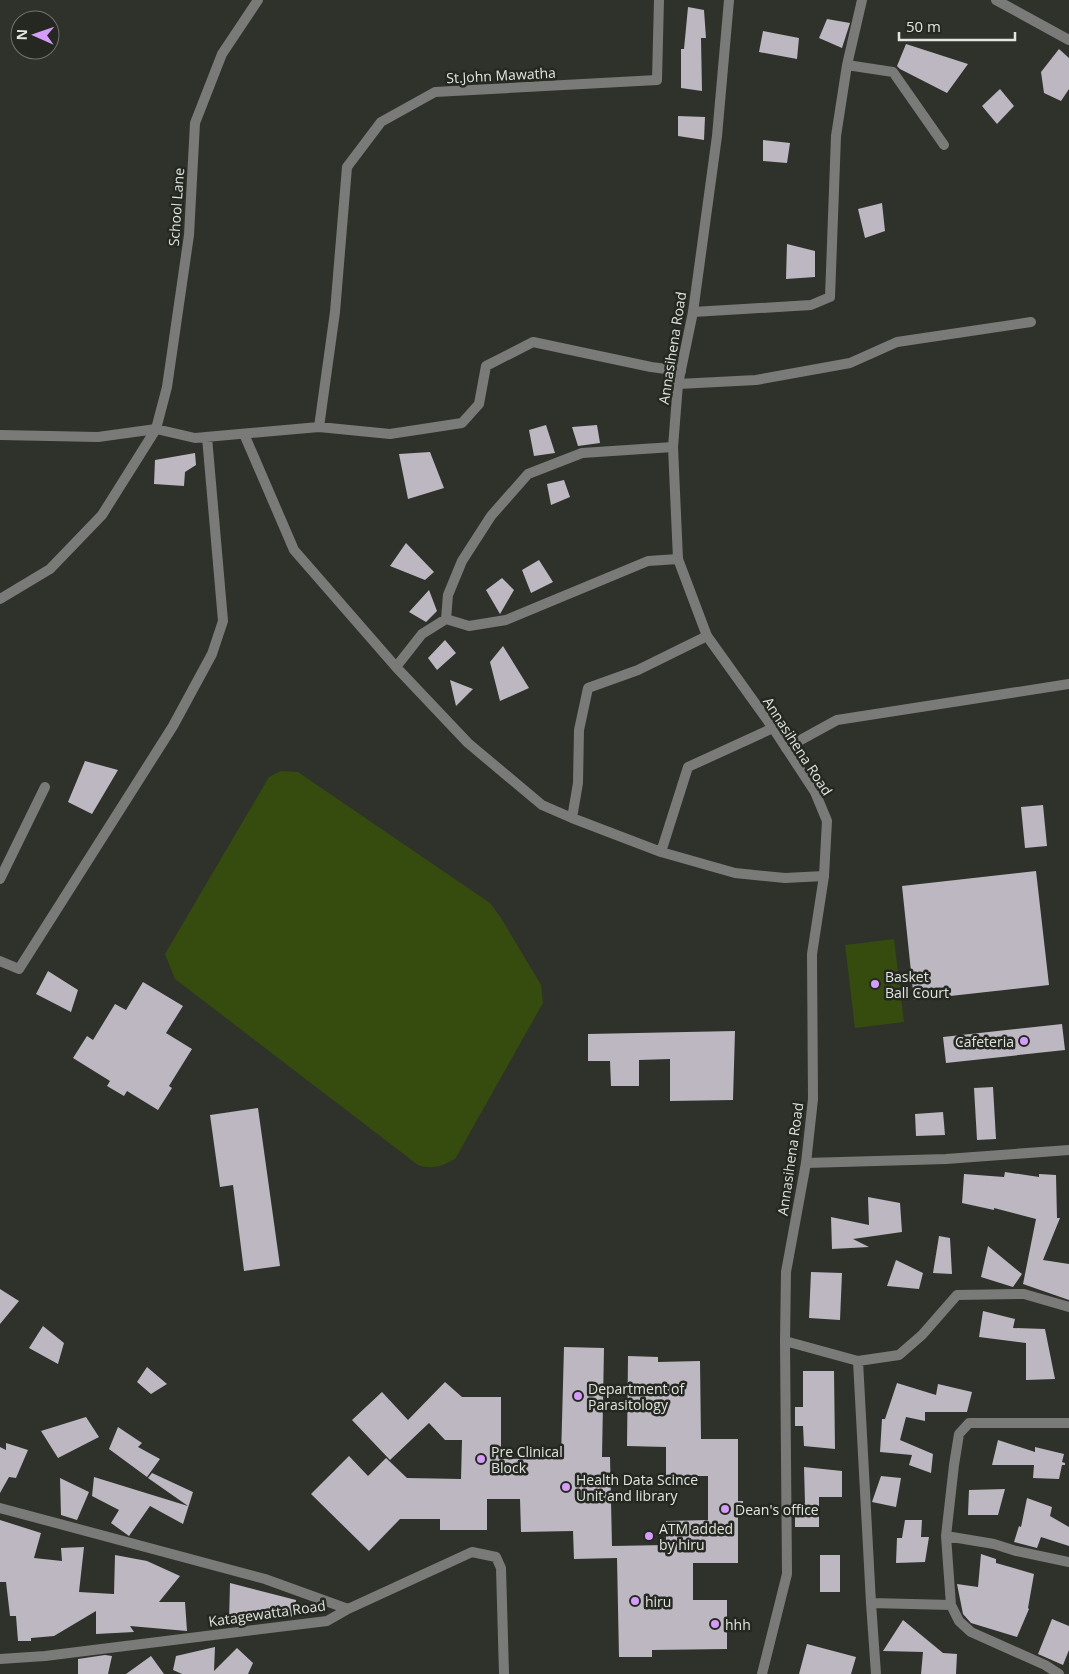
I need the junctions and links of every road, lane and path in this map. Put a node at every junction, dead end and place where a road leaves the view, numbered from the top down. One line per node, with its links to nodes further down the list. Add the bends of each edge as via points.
1 (258, 0): 14 (street, School Lane, via 222,54 195,123 189,235 167,387)
2 (659, 0): 13 (street, St.John Mawatha, via 657,80 435,92 381,122 347,167 335,312)
3 (729, 0): 9 (street, Annasihena Road, via 717,136)
4 (862, 0): 7 (street)
5 (996, 0): 6 (street)
6 (1068, 38)
7 (847, 65): 8 (street, via 892,72); 9 (street, via 836,136 830,297 811,305)
8 (944, 145)
9 (693, 312): 11 (street, Annasihena Road)
10 (1031, 322): 12 (street, via 897,342 850,363 756,380)
11 (681, 371): 12 (street, Annasihena Road); 13 (street, via 533,342 486,366 479,404 462,423 390,434)
12 (678, 384): 18 (street, Annasihena Road)
13 (319, 427): 15 (street)
14 (156, 429): 16 (street, via 98,437); 17 (street, via 195,438); 20 (street, School Lane, via 102,515 50,569)
15 (244, 434): 17 (street); 23 (street, via 294,550)
16 (0, 435)
17 (207, 437): 32 (street, via 223,621 212,654 173,726 19,970)
18 (673, 447): 19 (street, Annasihena Road); 21 (street, via 582,453 528,474 491,516 462,560 448,595)
19 (678, 559): 21 (street, via 648,561 506,620 469,626); 22 (street, Annasihena Road)
20 (0, 599)
21 (446, 619): 23 (street, via 422,634)
22 (707, 636): 25 (street, Annasihena Road); 28 (street, via 638,670 588,688 579,730 578,783)
23 (396, 666): 28 (street, via 468,743 542,805)
24 (1069, 684): 26 (street, via 837,720)
25 (772, 728): 26 (street, Annasihena Road); 29 (street, via 688,768)
26 (786, 748): 30 (street, Annasihena Road, via 815,792 827,821)
27 (45, 787): 31 (street)
28 (572, 818): 29 (street)
29 (661, 852): 30 (street, via 735,873 785,878)
30 (824, 876): 34 (street, Annasihena Road, via 812,954 813,1099)
31 (0, 879)
32 (0, 961)
33 (1069, 1150): 34 (street, via 946,1159)
34 (806, 1162): 36 (street, Annasihena Road, via 786,1272)
35 (1069, 1307): 37 (street, via 1024,1294 957,1296 899,1355)
36 (785, 1341): 37 (street); 47 (street, Annasihena Road, via 787,1574)
37 (858, 1361): 42 (street)
38 (1069, 1423): 40 (street, via 970,1423 959,1434)
39 (0, 1508): 44 (street, via 265,1579)
40 (946, 1536): 41 (street); 43 (street)
41 (1069, 1562)
42 (870, 1604): 43 (street); 48 (street)
43 (951, 1605): 49 (street, via 959,1621 971,1632 1046,1665)
44 (348, 1609): 45 (street, Katagewatta Road, via 327,1621); 46 (street, Katagewatta Road, via 472,1552 496,1557 501,1568)
45 (0, 1659)
46 (504, 1674)
47 (762, 1674)
48 (876, 1674)
49 (1059, 1674)

